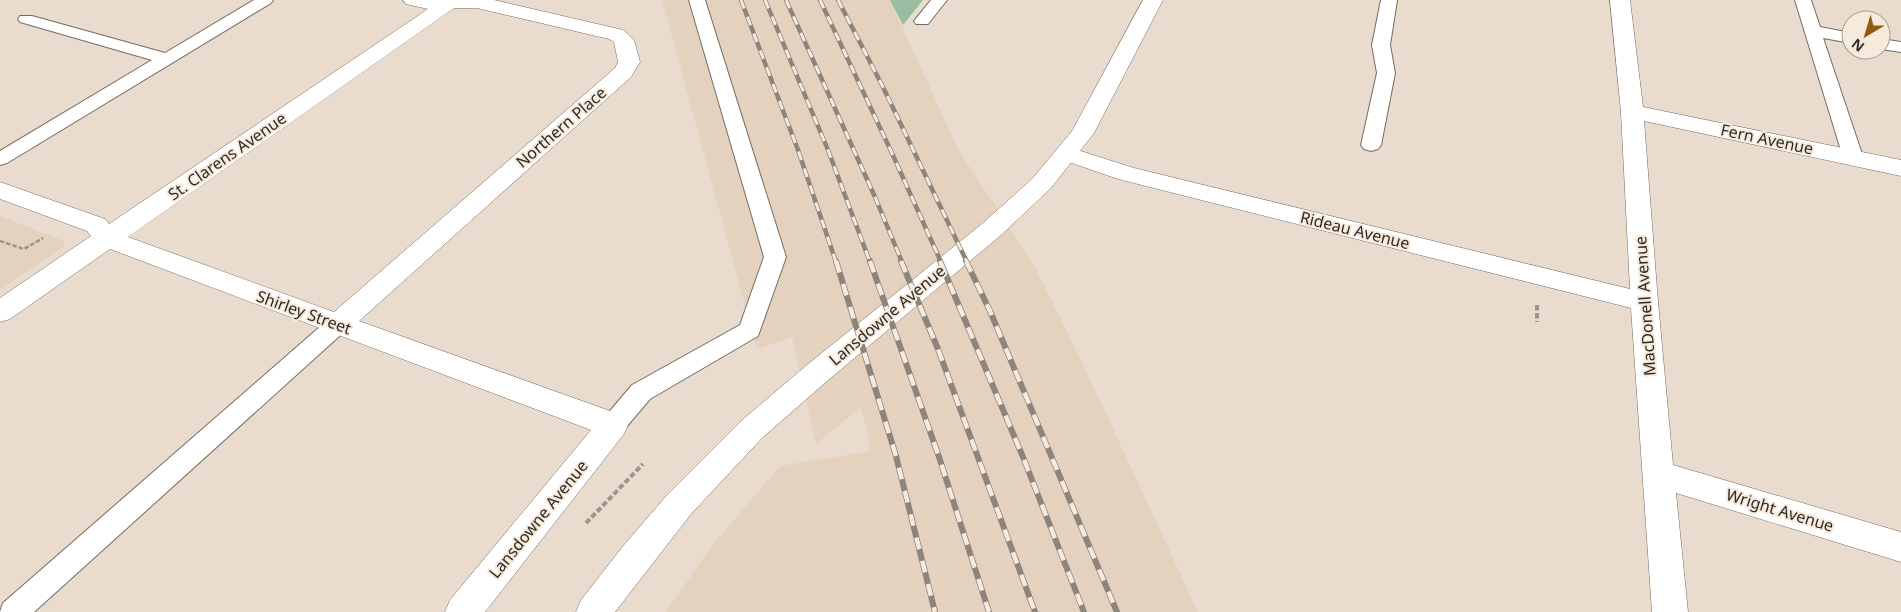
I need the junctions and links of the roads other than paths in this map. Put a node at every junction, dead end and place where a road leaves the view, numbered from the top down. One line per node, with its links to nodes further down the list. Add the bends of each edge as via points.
1 (266, 0): 14 (lane)
2 (413, 0): 9 (street)
3 (697, 0): 26 (lane, via 776,258 750,330 640,392)
4 (939, 0): 11 (lane)
5 (1153, 0): 17 (street, Lansdowne Avenue)
6 (1389, 0): 16 (lane, via 1381,45 1386,73)
7 (1620, 0): 15 (street, MacDonell Avenue)
8 (1803, 0): 12 (lane)
9 (452, 1): 22 (street, St. Clarens Avenue); 25 (street, Northern Place, via 478,2 616,34 624,40 630,62)
10 (26, 19): 14 (lane)
11 (922, 21)
12 (1814, 32): 13 (lane); 18 (lane)
13 (1841, 36)
14 (167, 59): 19 (lane)
15 (1632, 112): 18 (street, Fern Avenue); 23 (street, MacDonell Avenue)
16 (1371, 145)
17 (1068, 154): 23 (street, Rideau Avenue, via 1127,174); 31 (street, Lansdowne Avenue, via 1004,218 723,456 672,510)
18 (1853, 157): 20 (street, Fern Avenue)
19 (0, 159)
20 (1901, 168)
21 (0, 190): 22 (street, Shirley Street, via 96,225)
22 (108, 238): 24 (street, St. Clarens Avenue); 25 (street, Shirley Street)
23 (1644, 302): 27 (street, MacDonell Avenue)
24 (0, 312)
25 (338, 324): 26 (street, Shirley Street); 29 (lane)
26 (613, 425): 30 (street, Lansdowne Avenue)
27 (1658, 474): 28 (street, Wright Avenue); 32 (street, MacDonell Avenue)
28 (1901, 547)
29 (13, 612)
30 (463, 612)
31 (594, 612)
32 (1670, 612)

